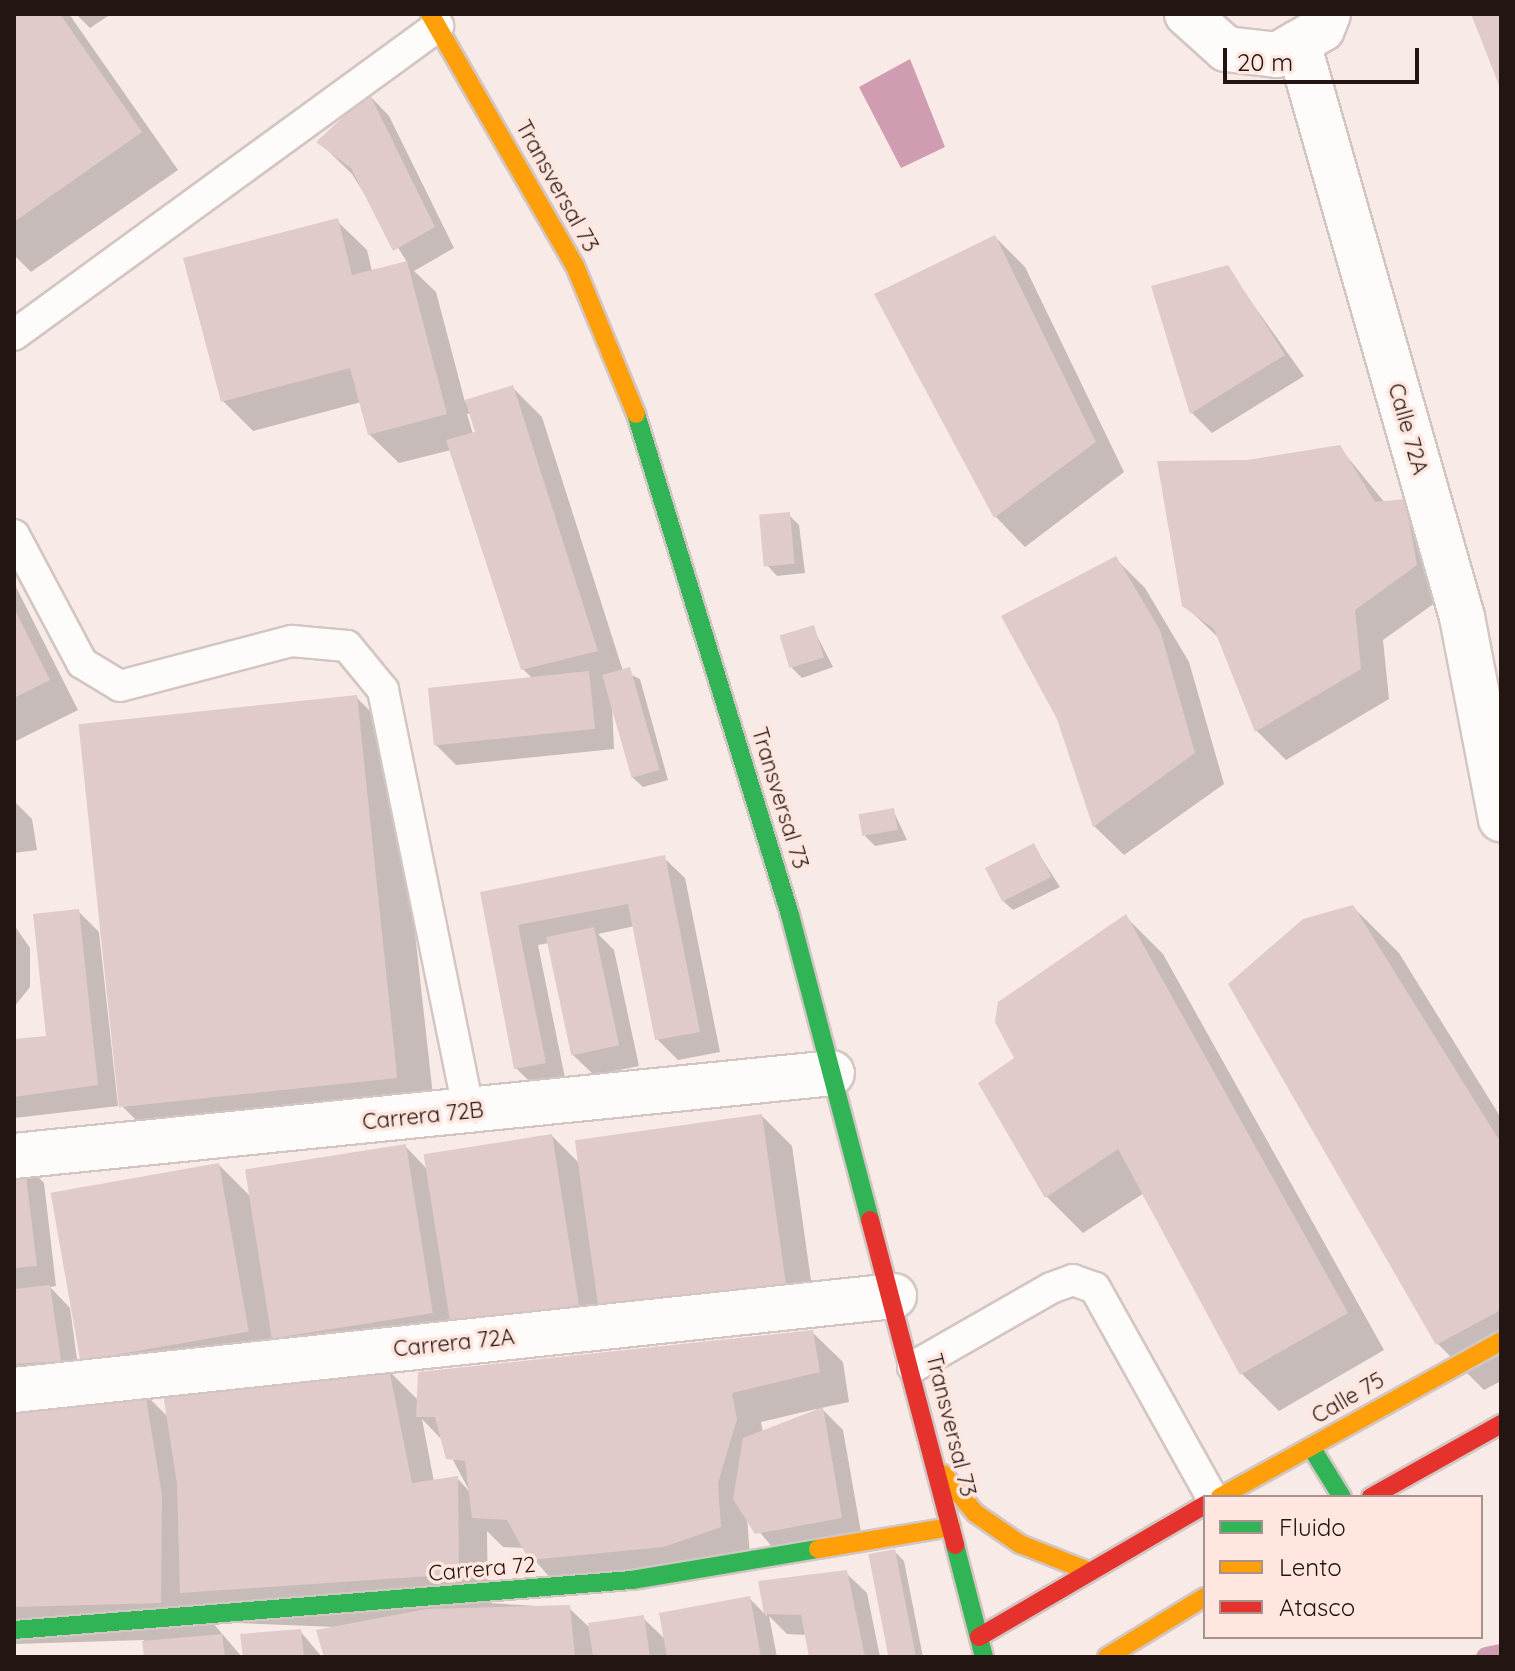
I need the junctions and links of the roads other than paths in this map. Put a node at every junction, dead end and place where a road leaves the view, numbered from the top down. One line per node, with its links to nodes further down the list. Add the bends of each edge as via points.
1 (1187, 14): 3 (street, Calle 72A, via 1226,49 1277,55)
2 (434, 20): 4 (lane); 7 (main road, Transversal 73, via 575,266 630,393)
3 (1313, 28): 6 (street, Calle 72A, via 1462,617)
4 (14, 335)
5 (14, 535): 8 (lane, via 82,663 120,686 292,641 347,646 383,690)
6 (1501, 819)
7 (832, 1073): 8 (street, Carrera 72B); 10 (main road, Transversal 73)
8 (469, 1112): 9 (street, Carrera 72B)
9 (14, 1156)
10 (894, 1296): 12 (main road, Transversal 73); 13 (street, Carrera 72A)
11 (1501, 1341): 16 (main road, Calle 75)
12 (913, 1367): 15 (main road, Transversal 73); 17 (lane, via 1051,1288 1073,1280 1095,1288)
13 (14, 1390)
14 (1501, 1424): 20 (main road)
15 (927, 1425): 22 (main road, Transversal 73); 23 (main road, via 945,1480 975,1513 1020,1544)
16 (1311, 1447): 18 (main road, Calle 75); 19 (main road)
17 (1211, 1495)
18 (1224, 1495)
19 (1341, 1495)
20 (1375, 1495)
21 (1203, 1506): 23 (main road)
22 (951, 1527): 25 (main road, Carrera 72, via 632,1580); 26 (main road, Transversal 73)
23 (1086, 1570): 26 (main road)
24 (1203, 1598): 28 (main road)
25 (14, 1630)
26 (979, 1637): 27 (main road, Transversal 73)
27 (984, 1657)
28 (1107, 1657)

